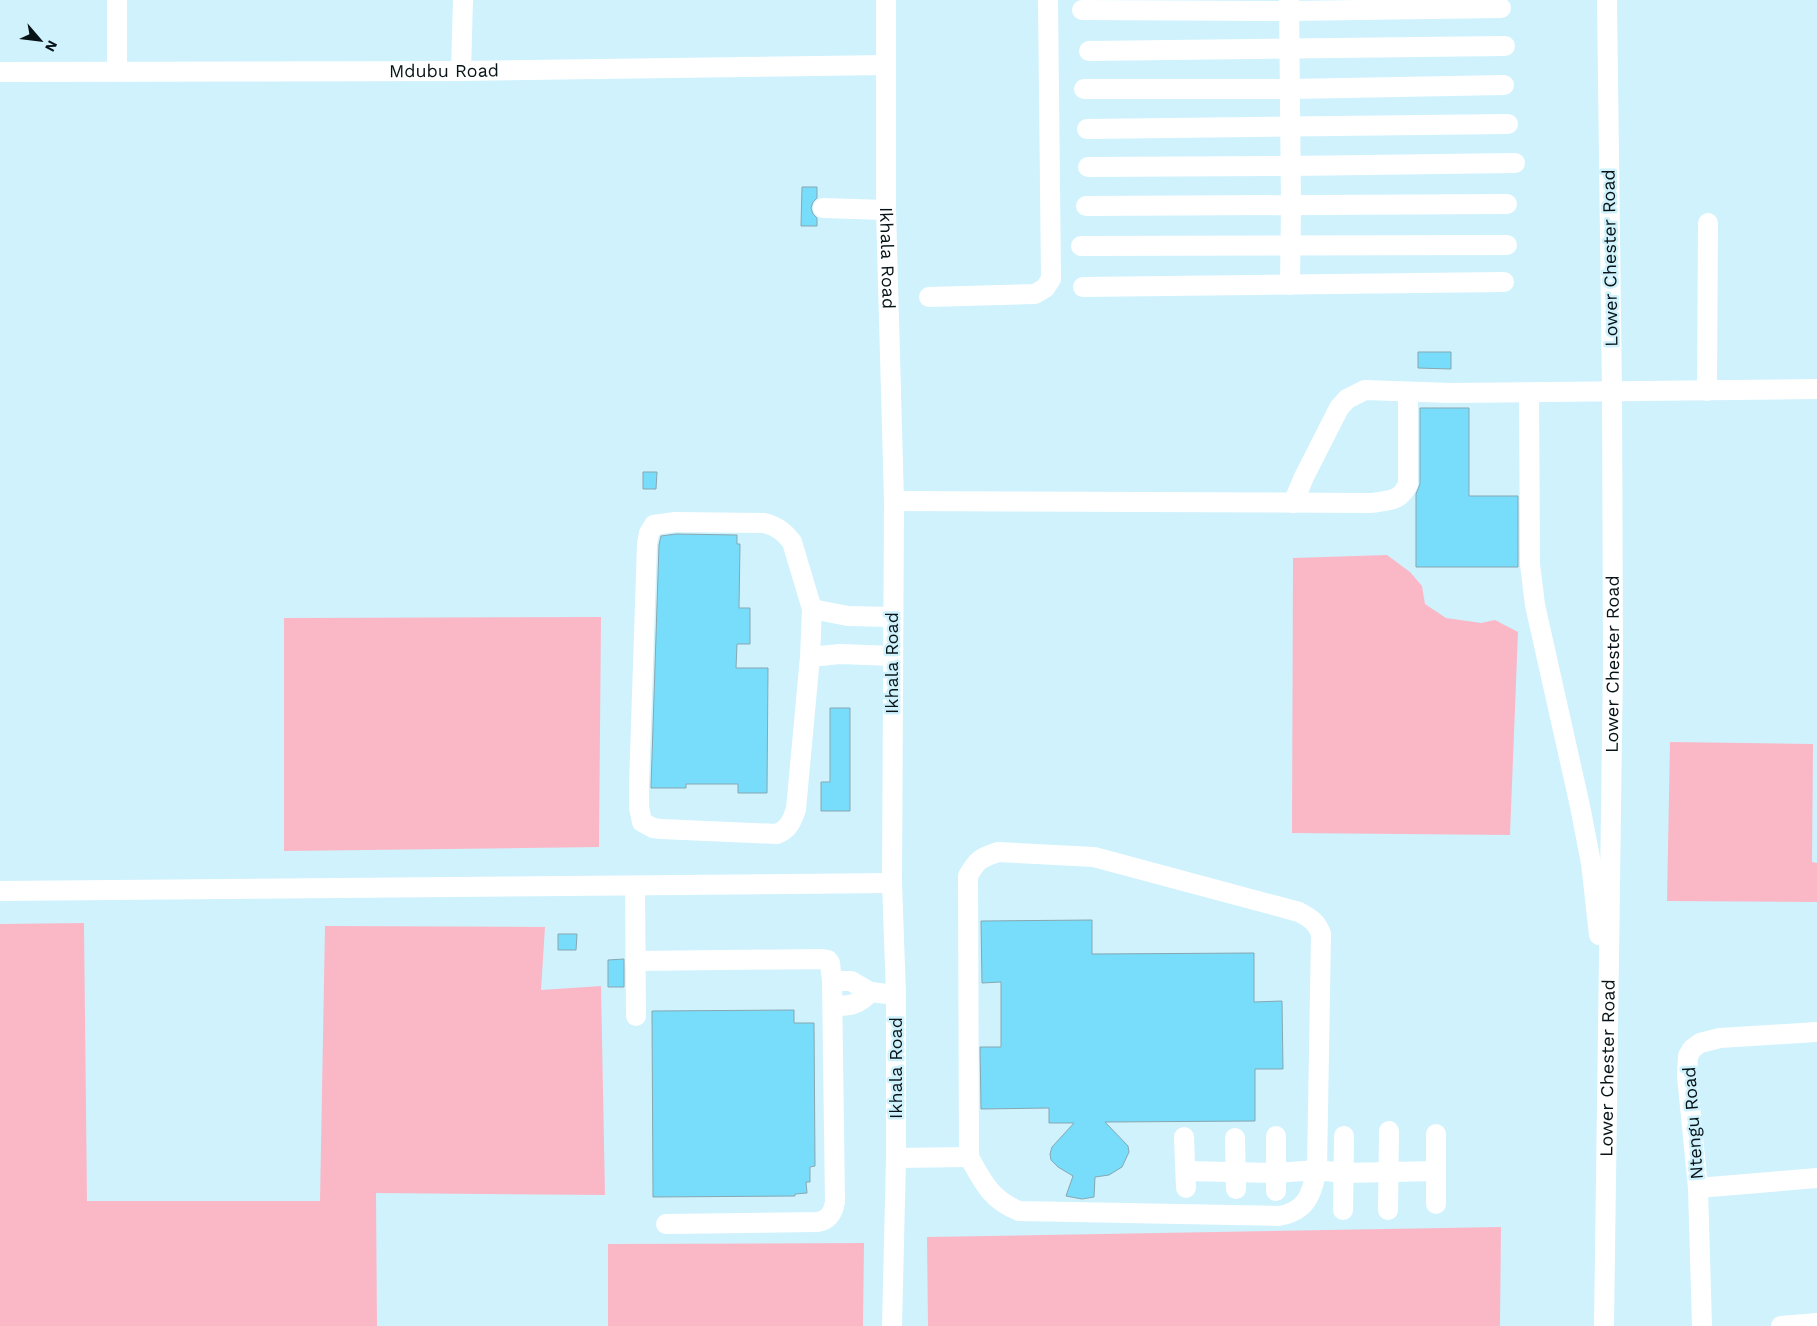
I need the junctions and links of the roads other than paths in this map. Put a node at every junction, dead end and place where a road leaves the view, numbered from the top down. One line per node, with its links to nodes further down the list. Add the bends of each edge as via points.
1 (117, 0): 15 (street)
2 (463, 0): 13 (street)
3 (886, 0): 12 (street, Ikhala Road)
4 (1048, 0): 37 (street, via 1051,279 1035,294)
5 (1607, 0): 41 (street, Lower Chester Road)
6 (1289, 5): 7 (street); 8 (street); 10 (street)
7 (1501, 8)
8 (1082, 10)
9 (1505, 46): 10 (street)
10 (1289, 48): 11 (street); 18 (street)
11 (1089, 51)
12 (886, 65): 13 (street, Mdubu Road); 29 (street, Ikhala Road)
13 (461, 71): 15 (street, Mdubu Road)
14 (0, 72): 15 (street, Mdubu Road)
15 (117, 72)
16 (1504, 85): 18 (street)
17 (1084, 89): 18 (street)
18 (1291, 89): 20 (street)
19 (1508, 124): 20 (street)
20 (1291, 128): 21 (street); 23 (street)
21 (1087, 129)
22 (1515, 163): 23 (street)
23 (1290, 166): 24 (street); 26 (street)
24 (1088, 167)
25 (1507, 204): 26 (street)
26 (1291, 205): 27 (street); 33 (street)
27 (1086, 206)
28 (823, 208): 29 (street)
29 (886, 210): 43 (street, Ikhala Road)
30 (1708, 223): 39 (street)
31 (1507, 245): 33 (street)
32 (1081, 246): 33 (street)
33 (1290, 247): 35 (street)
34 (1504, 282): 35 (street)
35 (1290, 285): 36 (street)
36 (1083, 287)
37 (929, 297)
38 (1817, 389): 39 (street)
39 (1706, 391): 41 (street)
40 (1408, 392): 42 (street); 44 (street, via 1365,390 1347,398); 44 (street, via 1408,484 1397,499 1371,503)
41 (1612, 392): 42 (street); 59 (street, Lower Chester Road)
42 (1529, 393): 59 (street, via 1530,564 1534,605 1590,863)
43 (894, 501): 44 (street); 46 (street, Ikhala Road)
44 (1292, 503)
45 (812, 609): 46 (street, via 848,616); 48 (street); 48 (street, via 792,542 775,526 764,523 675,522 654,525 649,533 646,554 639,785 642,822 652,828 676,830 777,834 785,831 796,809)
46 (892, 617): 47 (street, Ikhala Road)
47 (892, 656): 48 (street, via 840,654); 49 (street, Ikhala Road)
48 (810, 657)
49 (892, 883): 50 (street); 55 (street, Ikhala Road)
50 (635, 887): 51 (street); 52 (street)
51 (0, 891)
52 (635, 961): 53 (street, via 822,959 830,963); 57 (street)
53 (832, 981): 54 (street, via 851,981); 56 (street)
54 (870, 992): 55 (street); 56 (street, via 852,1006)
55 (896, 995): 67 (street, Ikhala Road)
56 (833, 1006): 79 (street, via 835,1202 830,1216 818,1222)
57 (636, 1016)
58 (1817, 1032): 75 (street, Ntengu Road, via 1720,1038 1700,1043 1692,1049 1688,1056 1687,1076)
59 (1609, 1034): 82 (street, Lower Chester Road)
60 (1389, 1131): 69 (street)
61 (1436, 1134): 70 (street)
62 (1184, 1136): 73 (street, via 1186,1179)
63 (1276, 1136): 74 (street)
64 (1344, 1136): 71 (street)
65 (1235, 1138): 73 (street)
66 (969, 1157): 67 (street); 68 (street, via 999,1201 1019,1211 1279,1216 1300,1209 1312,1190); 68 (street, via 968,876 982,857 998,852 1094,857 1299,912 1312,919 1321,934)
67 (896, 1158): 81 (street, Ikhala Road)
68 (1316, 1170): 71 (street); 74 (street)
69 (1388, 1172): 70 (street); 71 (street); 78 (street)
70 (1436, 1172): 76 (street)
71 (1344, 1173): 77 (street)
72 (1817, 1178): 75 (street)
73 (1236, 1180): 74 (street)
74 (1276, 1182)
75 (1698, 1188): 83 (street, Ntengu Road)
76 (1436, 1204)
77 (1343, 1210)
78 (1388, 1210)
79 (666, 1224)
80 (1817, 1323): 84 (street)
81 (892, 1326)
82 (1604, 1326)
83 (1702, 1326)
84 (1781, 1326)

